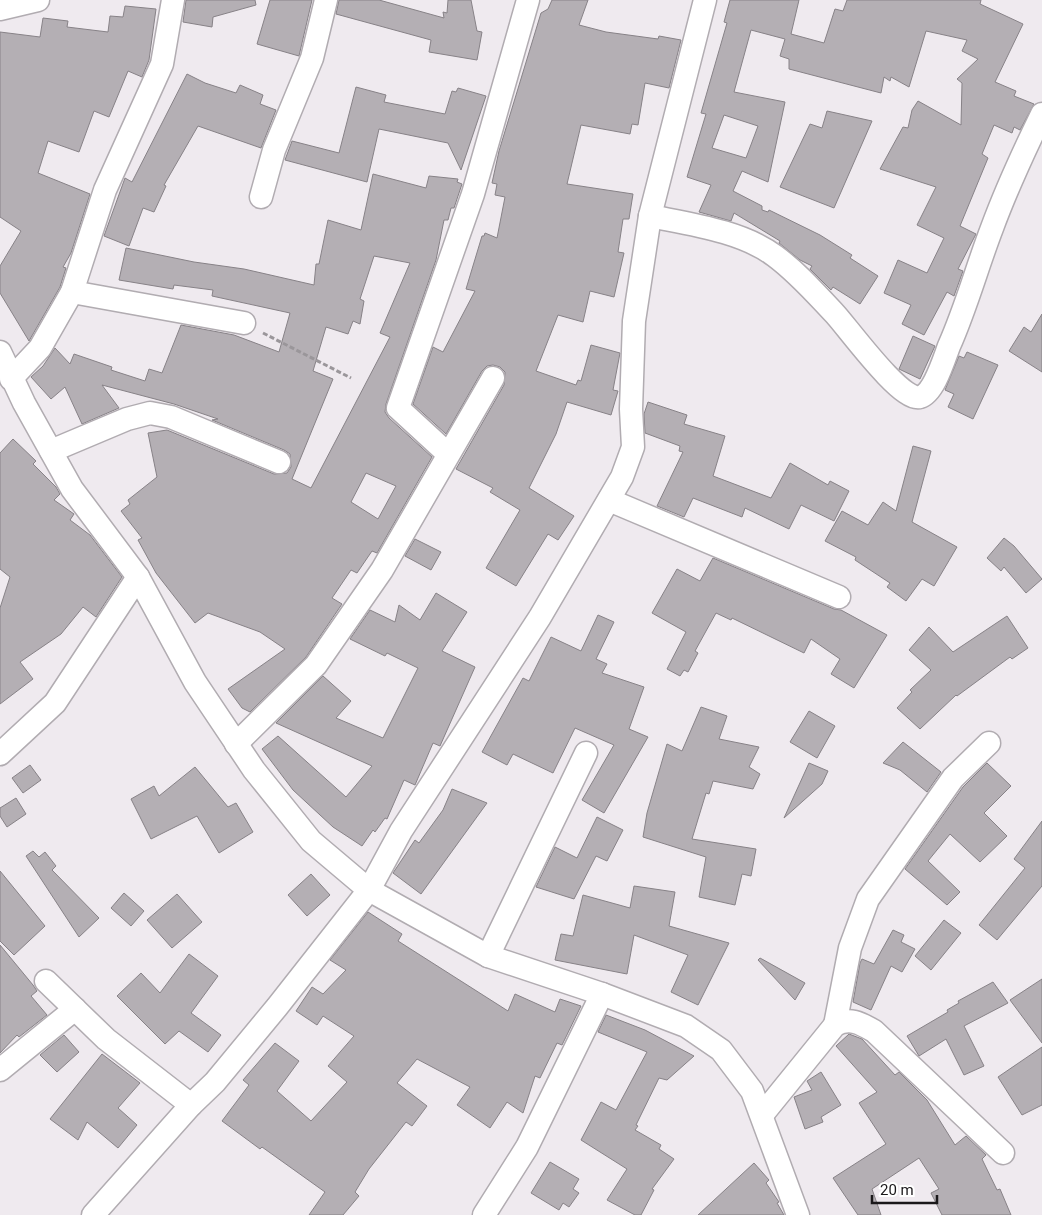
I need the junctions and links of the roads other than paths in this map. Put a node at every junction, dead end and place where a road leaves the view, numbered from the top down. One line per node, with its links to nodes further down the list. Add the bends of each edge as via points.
1 (38, 0): 6 (street)
2 (173, 0): 10 (street, via 162,64 105,190)
3 (326, 0): 8 (street, via 312,58 274,150)
4 (528, 0): 16 (street, via 474,194 398,408)
5 (705, 0): 9 (street)
6 (0, 10)
7 (1042, 114): 9 (street, via 992,228 961,319 934,383 921,397 908,394 886,374 806,283 774,255 706,227)
8 (261, 197)
9 (650, 216): 18 (street, via 634,321 633,447)
10 (72, 292): 11 (street); 14 (street, via 40,348)
11 (244, 323)
12 (0, 352): 14 (street)
13 (493, 378): 16 (street)
14 (11, 379): 15 (street)
15 (51, 451): 17 (street, via 150,412 171,417); 19 (street, via 72,489)
16 (448, 454): 22 (street, via 382,570 316,666)
17 (279, 462)
18 (609, 500): 20 (street); 25 (street, via 540,617 401,831)
19 (138, 576): 22 (street, via 195,682); 24 (street, via 55,703)
20 (839, 597)
21 (989, 743): 30 (street, via 952,778 868,899 850,948)
22 (236, 744): 25 (street, via 312,841)
23 (586, 753): 26 (street)
24 (0, 754)
25 (369, 890): 26 (street); 32 (street, via 271,1015 215,1082)
26 (488, 956): 28 (street)
27 (46, 981): 29 (street)
28 (602, 994): 33 (street, via 686,1026 721,1050 752,1090); 36 (street, via 527,1147)
29 (75, 1009): 31 (street); 32 (street, via 106,1039)
30 (835, 1025): 33 (street); 34 (street, via 846,1020 859,1022 874,1031)
31 (0, 1070)
32 (191, 1105): 35 (street)
33 (762, 1115): 37 (street)
34 (1003, 1153)
35 (93, 1215)
36 (484, 1215)
37 (798, 1215)

